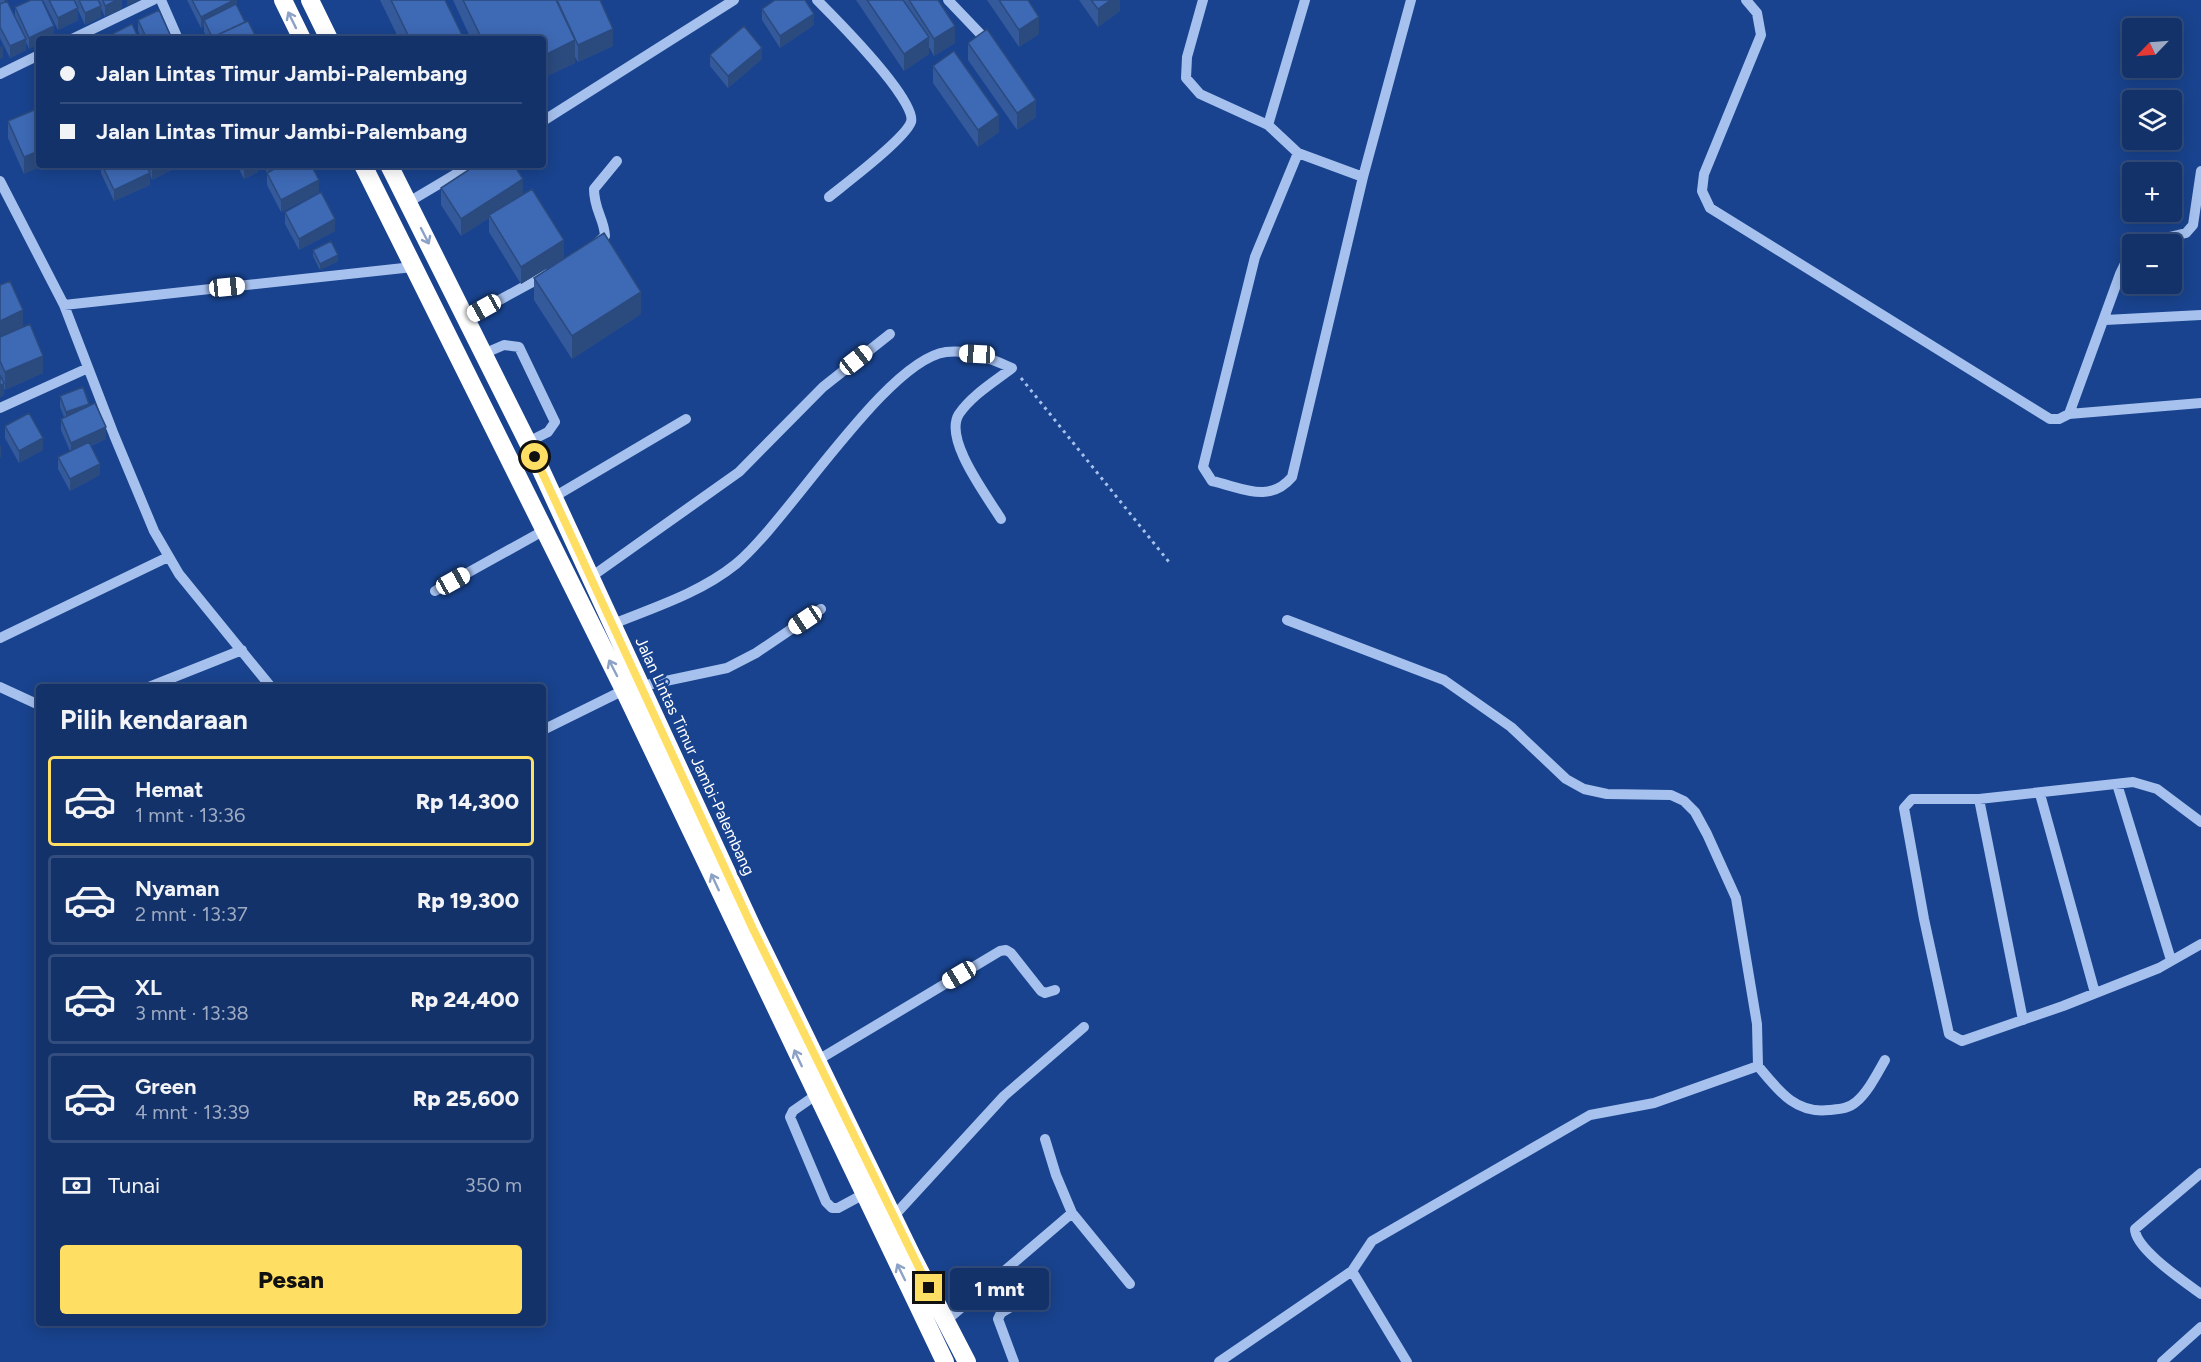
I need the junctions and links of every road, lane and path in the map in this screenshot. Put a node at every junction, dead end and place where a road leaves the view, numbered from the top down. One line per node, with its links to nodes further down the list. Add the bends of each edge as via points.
1 (153, 0): 12 (street)
2 (161, 0): 13 (street)
3 (283, 0): 14 (highway, one-way to 3)
4 (310, 0): 15 (highway)
5 (734, 0): 19 (street)
6 (817, 0): 29 (street, via 902,94 912,116 910,125 890,145)
7 (948, 0): 16 (street)
8 (1203, 0): 20 (street, via 1187,57 1186,78 1200,94)
9 (1305, 0): 20 (street)
10 (1411, 0): 27 (street)
11 (1746, 0): 47 (street, via 1757,13 1761,35 1704,174 1702,191 1710,208 2036,412 2050,419)
12 (78, 36)
13 (177, 36)
14 (301, 36)
15 (328, 36)
16 (992, 46)
17 (36, 56): 18 (street)
18 (0, 74)
19 (546, 119)
20 (1268, 125): 21 (street)
21 (1298, 153): 27 (street); 27 (street, via 1252,268 1208,440 1203,467 1212,481 1267,494 1281,490 1292,477)
22 (617, 161): 32 (street, via 594,189 594,205 605,227 605,236)
23 (364, 168): 34 (highway, Jalan Lintas Timur Jambi-Palembang)
24 (390, 168): 30 (highway, Jalan Lintas Timur Jambi-Palembang)
25 (466, 168): 30 (street)
26 (2201, 171): 31 (street, via 2193,225)
27 (1363, 177)
28 (0, 182): 36 (street)
29 (829, 197)
30 (407, 203): 38 (highway, Jalan Lintas Timur Jambi-Palembang, one-way to 38)
31 (2182, 234)
32 (591, 248)
33 (561, 266): 38 (street)
34 (413, 267): 36 (street); 49 (highway, Jalan Lintas Timur Jambi-Palembang)
35 (2122, 270): 39 (street)
36 (64, 305): 42 (street)
37 (2201, 315): 39 (street)
38 (465, 319): 41 (highway, Jalan Lintas Timur Jambi-Palembang)
39 (2105, 321): 47 (street)
40 (890, 334): 56 (street, via 823,387 739,472)
41 (483, 354): 46 (highway, Jalan Lintas Timur Jambi-Palembang); 50 (street, via 504,345 519,347 555,422 548,432)
42 (88, 368): 45 (street); 54 (street, via 146,512)
43 (1012, 368): 52 (street, via 972,399 958,416 955,427 957,444); 55 (path); 60 (street, via 977,354 947,352 930,357 907,372 857,422 763,538 736,564 711,582)
44 (2201, 403): 47 (street)
45 (0, 408)
46 (513, 412): 49 (highway); 50 (highway, Jalan Lintas Timur Jambi-Palembang)
47 (2069, 414)
48 (686, 419): 51 (street)
49 (491, 422): 53 (highway, Jalan Lintas Timur Jambi-Palembang)
50 (528, 442): 51 (highway, Jalan Lintas Timur Jambi-Palembang)
51 (554, 497): 56 (highway, Jalan Lintas Timur Jambi-Palembang)
52 (1001, 519)
53 (543, 531): 57 (street); 66 (highway, Jalan Lintas Timur Jambi-Palembang, one-way to 53)
54 (168, 556): 61 (street); 62 (street, via 209,613)
55 (1169, 562)
56 (591, 577): 60 (highway, Jalan Lintas Timur Jambi-Palembang)
57 (435, 591)
58 (821, 609): 66 (street, via 727,668)
59 (1287, 620): 81 (street, via 1444,680 1511,727 1566,779 1584,789 1606,794 1671,795 1684,801 1695,812 1736,898 1757,1024)
60 (613, 624): 66 (highway, Jalan Lintas Timur Jambi-Palembang)
61 (0, 638)
62 (242, 650): 63 (street); 64 (street)
63 (157, 684)
64 (269, 684)
65 (0, 687): 67 (street)
66 (633, 688): 68 (street); 79 (highway, Jalan Lintas Timur Jambi-Palembang); 82 (highway, Jalan Lintas Timur Jambi-Palembang, one-way to 66)
67 (36, 704)
68 (546, 729)
69 (2117, 784): 70 (street); 72 (street, via 2133,782 2157,789); 74 (street)
70 (2040, 794): 71 (street); 76 (street)
71 (1979, 799): 77 (street); 77 (street, via 1912,799 1904,808 1924,919 1949,1034 1962,1041)
72 (2201, 822)
73 (2201, 944): 74 (street)
74 (2171, 960): 76 (street)
75 (1055, 990): 79 (street, via 1041,991 1011,953 1000,951)
76 (2095, 993): 77 (street)
77 (2023, 1020)
78 (1084, 1027): 87 (street, via 1004,1096)
79 (818, 1060): 87 (highway, Jalan Lintas Timur Jambi-Palembang)
80 (1885, 1060): 81 (street, via 1855,1103 1818,1112 1798,1107 1782,1095)
81 (1758, 1066): 88 (street, via 1654,1103 1590,1115 1572,1124 1372,1241)
82 (816, 1095): 85 (highway, Jalan Lintas Timur Jambi-Palembang); 85 (street, via 790,1117 826,1202 838,1208)
83 (1045, 1139): 86 (street)
84 (2201, 1173): 91 (street, via 2135,1229 2135,1236 2144,1248)
85 (864, 1194): 94 (highway, Jalan Lintas Timur Jambi-Palembang, one-way to 85)
86 (1072, 1213): 89 (street); 92 (street)
87 (893, 1217): 92 (highway, Jalan Lintas Timur Jambi-Palembang)
88 (1352, 1271): 97 (street); 98 (street)
89 (1130, 1284)
90 (1044, 1287): 96 (street, via 1001,1313 998,1319)
91 (2201, 1294)
92 (947, 1320): 95 (highway, Jalan Lintas Timur Jambi-Palembang)
93 (2201, 1327): 99 (street)
94 (945, 1362)
95 (967, 1362)
96 (1014, 1362)
97 (1219, 1362)
98 (1407, 1362)
99 (2162, 1362)

